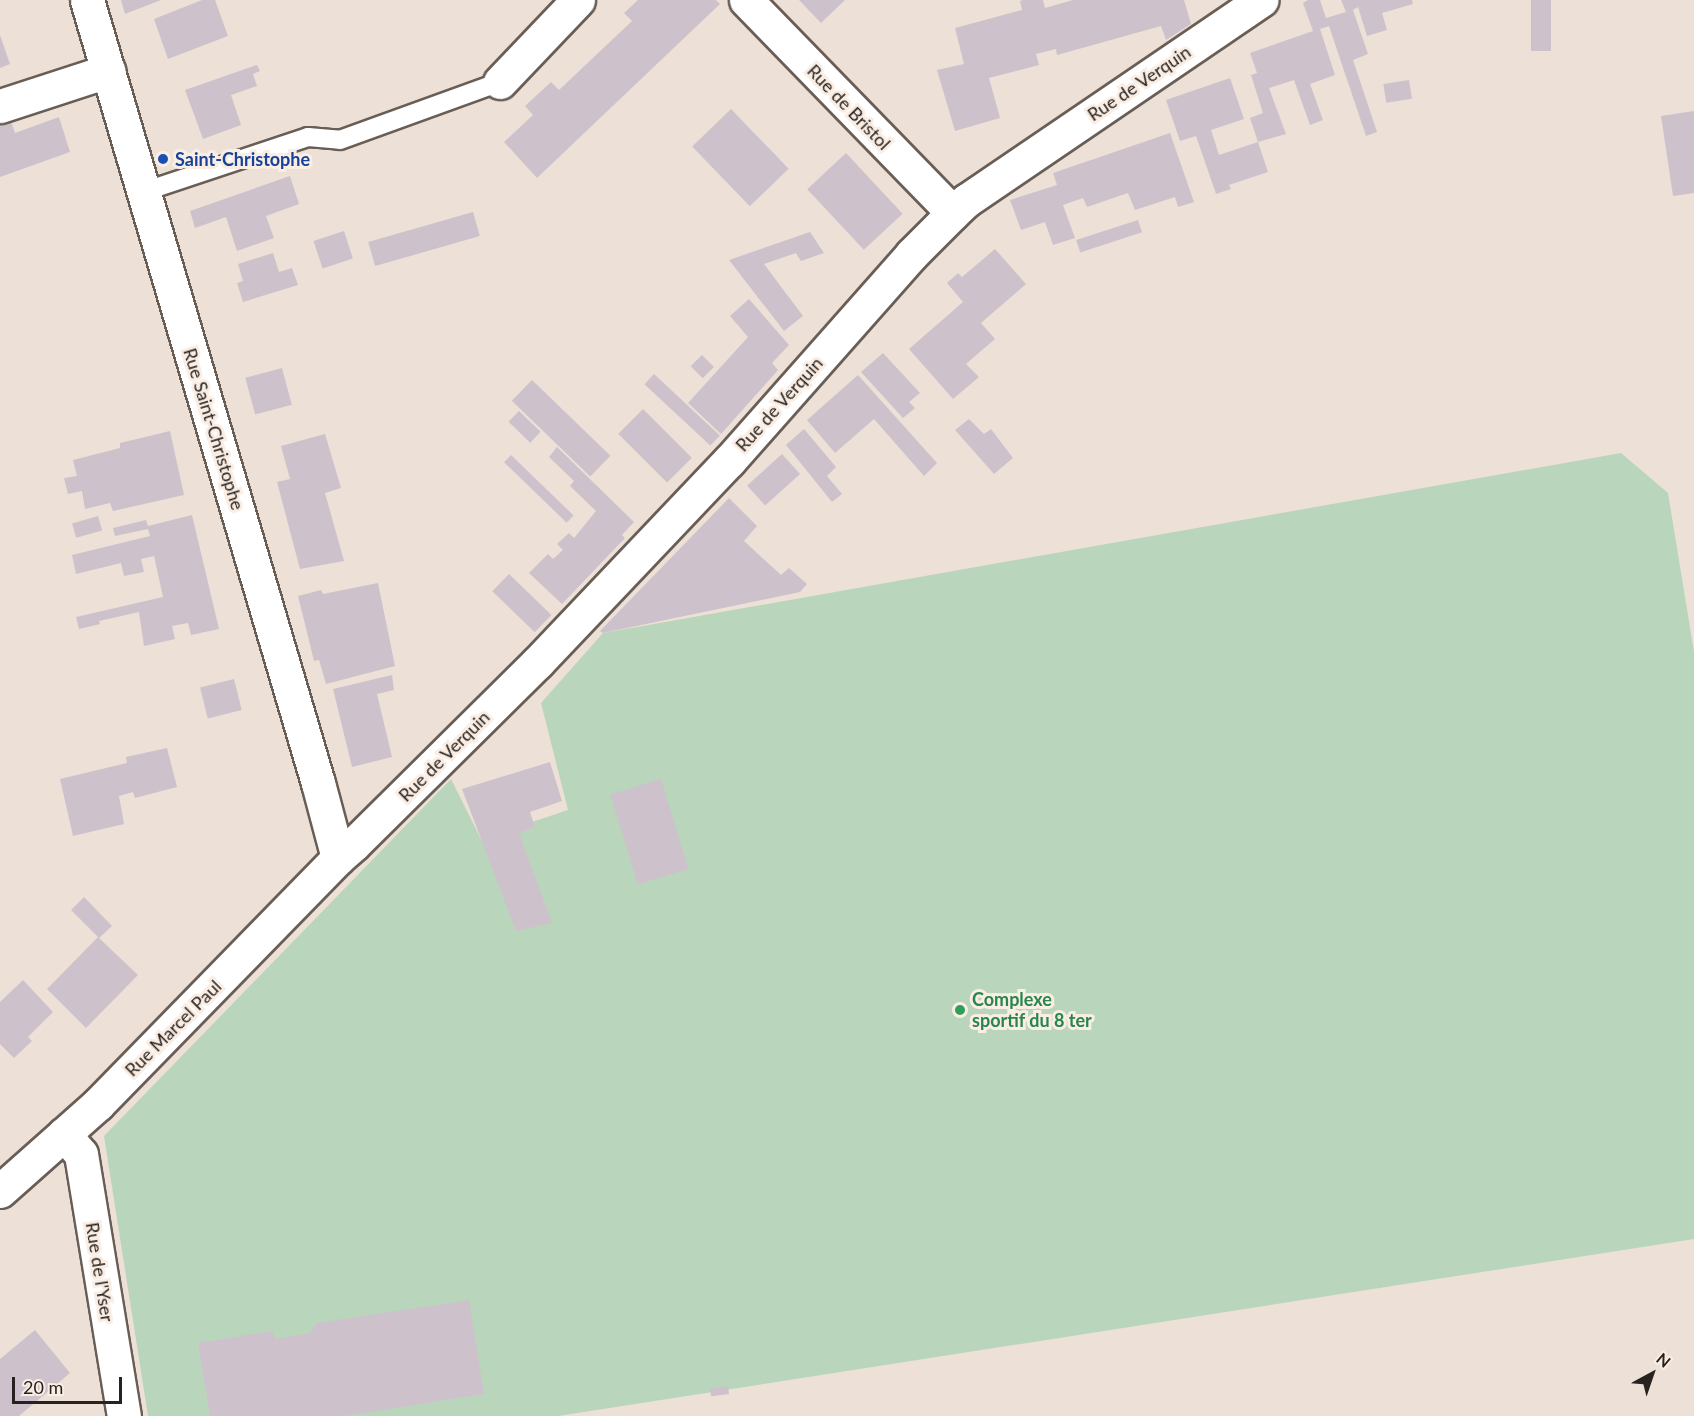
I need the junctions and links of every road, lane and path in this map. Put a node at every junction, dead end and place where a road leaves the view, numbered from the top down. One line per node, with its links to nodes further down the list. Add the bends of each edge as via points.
1 (87, 0): 5 (street, Rue Saint-Christophe)
2 (578, 0): 6 (street)
3 (746, 0): 9 (street, Rue de Bristol)
4 (1261, 0): 9 (street, Rue de Verquin)
5 (108, 71): 7 (street); 8 (street, Rue Saint-Christophe)
6 (500, 82): 8 (lane, via 340,140 308,138)
7 (0, 106)
8 (143, 192): 10 (street, Rue Saint-Christophe)
9 (952, 213): 10 (street, Rue de Verquin, via 729,460 545,655)
10 (338, 858): 11 (street, Rue Marcel Paul, via 106,1096)
11 (64, 1134): 12 (street, Rue Marcel Paul); 13 (street, Rue de l'Yser, via 81,1154)
12 (0, 1191)
13 (124, 1416)

